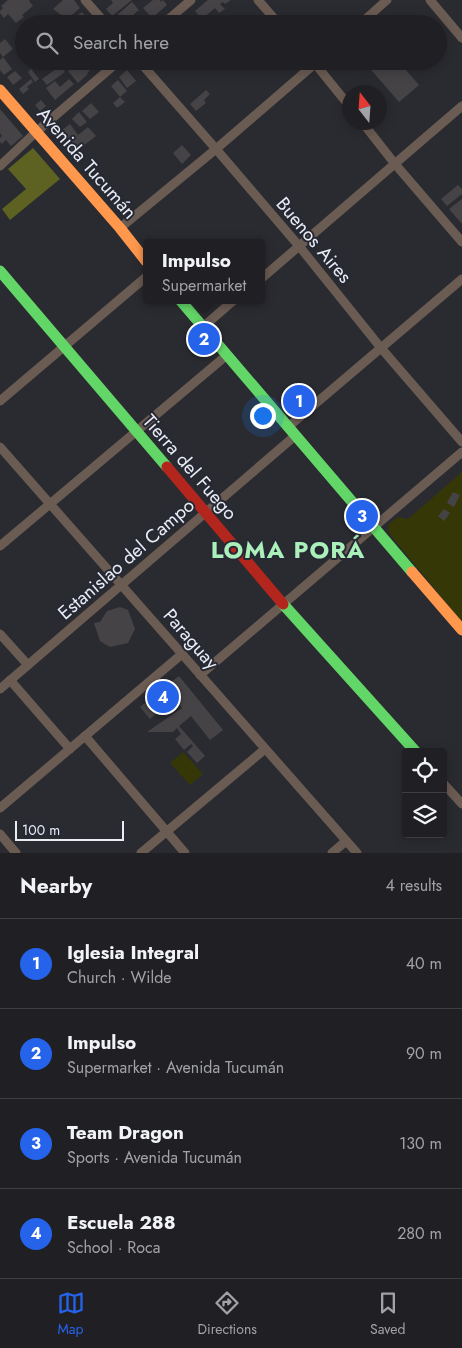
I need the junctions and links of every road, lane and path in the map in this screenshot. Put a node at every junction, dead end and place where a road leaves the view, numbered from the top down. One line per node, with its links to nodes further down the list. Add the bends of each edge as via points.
1 (85, 0): 6 (street)
2 (191, 0): 7 (street)
3 (258, 0): 8 (street)
4 (387, 0): 9 (street)
5 (430, 0): 10 (street)
6 (98, 15)
7 (174, 15)
8 (271, 15)
9 (370, 15)
10 (443, 15)
11 (447, 20): 12 (street)
12 (462, 38)
13 (108, 70): 21 (street)
14 (147, 70): 22 (street, Buenos Aires)
15 (306, 70): 22 (street)
16 (321, 70): 18 (street)
17 (0, 90): 21 (main road, Avenida Tucumán)
18 (342, 97)
19 (462, 106): 23 (street)
20 (368, 130): 23 (street)
21 (36, 132): 24 (street); 25 (main road, Avenida Tucumán)
22 (216, 148): 25 (street); 27 (street, Buenos Aires)
23 (395, 164): 26 (street); 27 (street)
24 (0, 166)
25 (120, 228): 28 (main road, Avenida Tucumán)
26 (462, 242)
27 (299, 246): 30 (street); 37 (street, Buenos Aires)
28 (143, 257)
29 (0, 271): 36 (main road, Tierra del Fuego)
30 (265, 275)
31 (462, 279): 37 (street, Estanislao del Campo)
32 (143, 280): 36 (street)
33 (183, 304): 35 (main road)
34 (229, 304): 35 (street)
35 (203, 327): 38 (main road)
36 (64, 347): 39 (street); 40 (main road, Tierra del Fuego)
37 (381, 348): 41 (street, Estanislao del Campo); 42 (street, Buenos Aires)
38 (226, 355): 40 (street); 41 (main road)
39 (0, 401)
40 (136, 431): 45 (street); 46 (main road, Tierra del Fuego)
41 (292, 431): 46 (street, Estanislao del Campo); 47 (main road)
42 (462, 442)
43 (0, 447): 45 (street, Paraguay)
44 (462, 452): 47 (street)
45 (50, 504): 48 (street); 49 (street, Paraguay)
46 (205, 512): 49 (street, Estanislao del Campo); 50 (main road, Tierra del Fuego)
47 (374, 527): 50 (street); 51 (main road)
48 (0, 546)
49 (121, 584): 53 (street, Paraguay); 54 (street, Estanislao del Campo)
50 (284, 604): 55 (street); 59 (main road, Tierra del Fuego)
51 (462, 630)
52 (0, 634): 54 (street)
53 (182, 654): 55 (street, Paraguay); 58 (street)
54 (28, 665): 56 (street, Estanislao del Campo)
55 (200, 675): 61 (street, Paraguay)
56 (10, 680): 57 (street, Estanislao del Campo); 60 (street)
57 (0, 689)
58 (85, 736): 60 (street); 65 (street)
59 (412, 748)
60 (70, 749): 64 (street)
61 (265, 749): 65 (street); 67 (street, Paraguay)
62 (447, 787): 63 (street)
63 (462, 804)
64 (0, 808)
65 (167, 832): 69 (street); 70 (street)
66 (0, 834): 68 (street)
67 (346, 841): 71 (street); 72 (street, Paraguay)
68 (16, 853)
69 (141, 853)
70 (185, 853)
71 (332, 853)
72 (357, 853)

